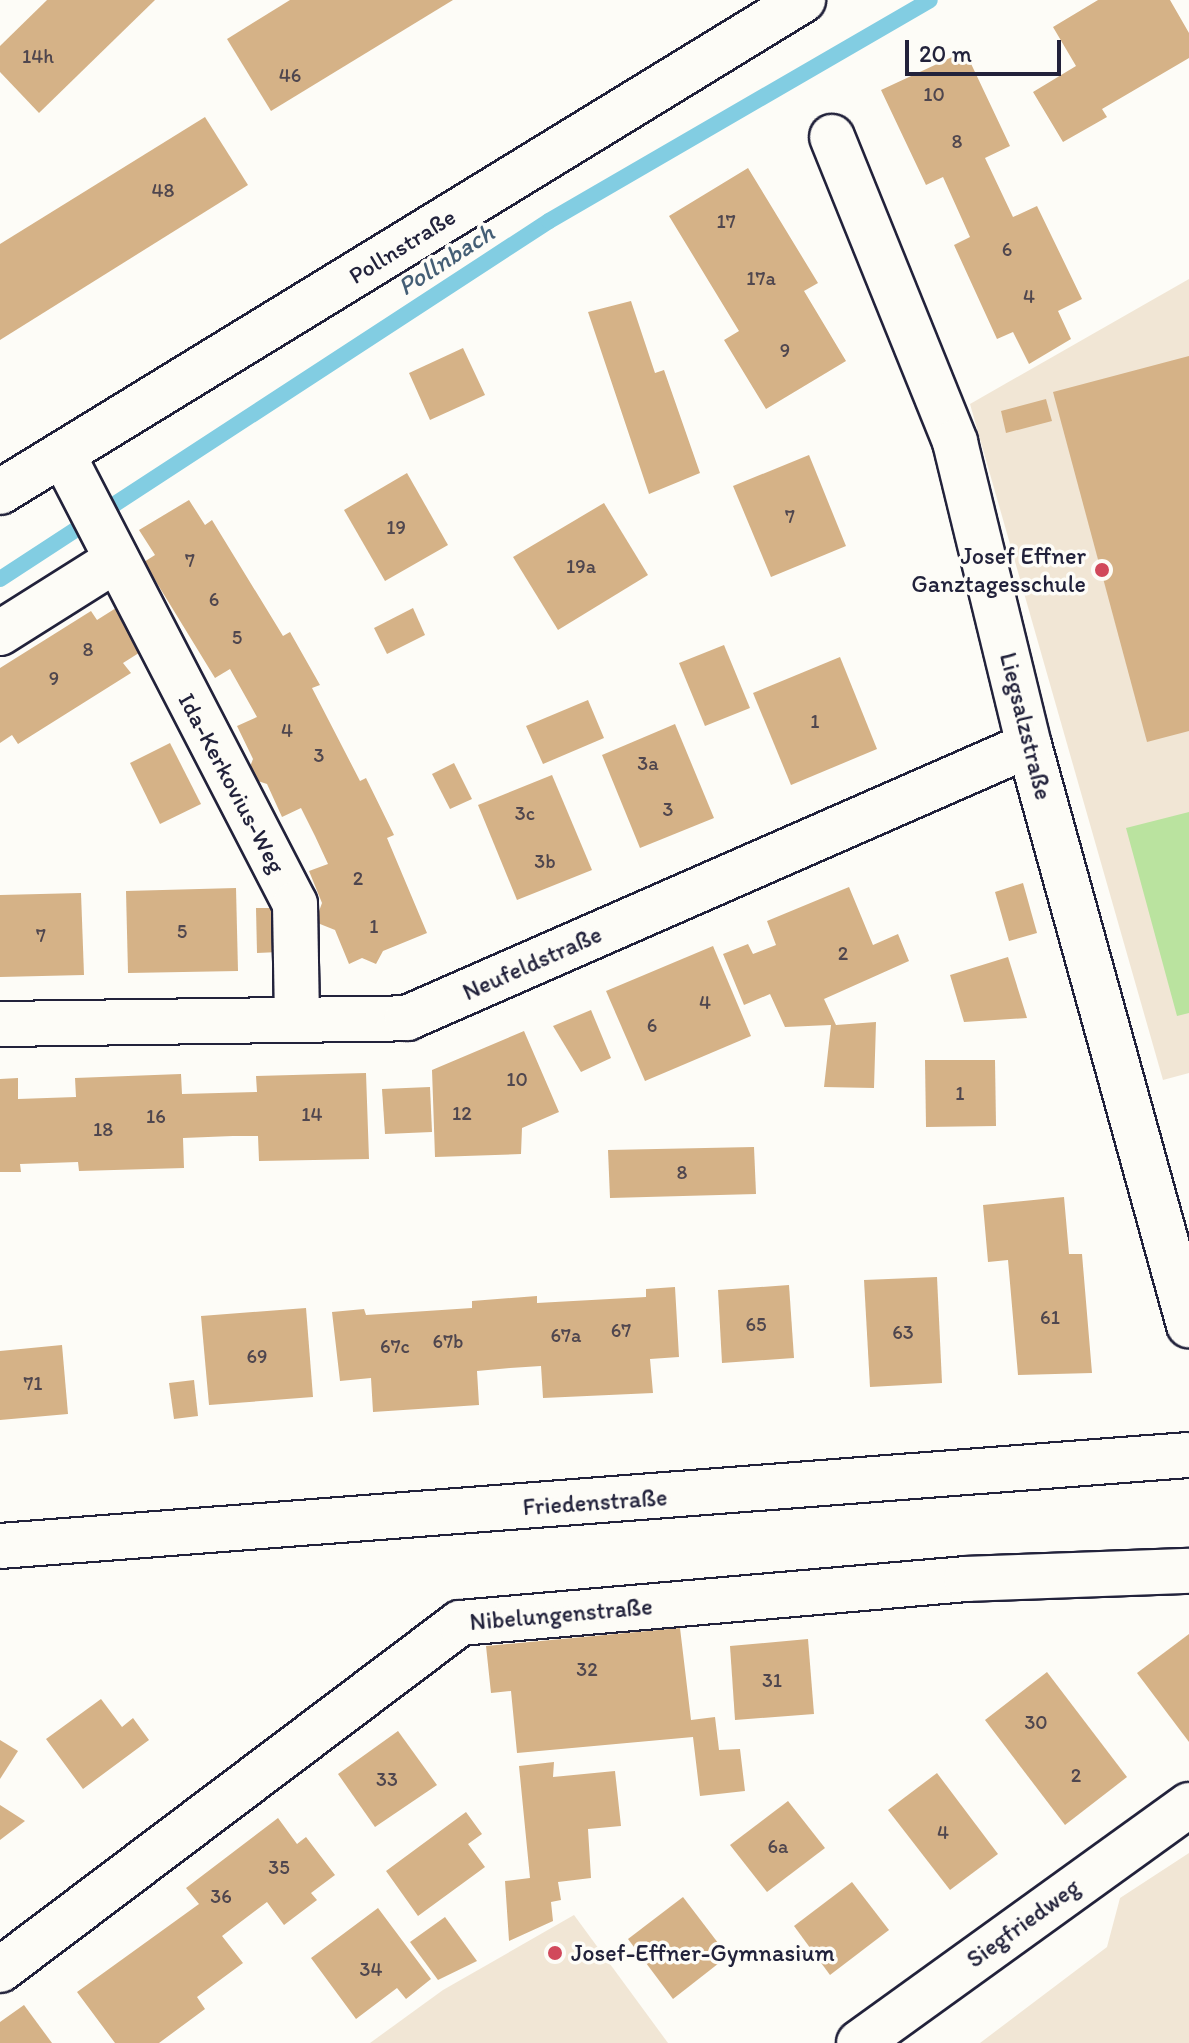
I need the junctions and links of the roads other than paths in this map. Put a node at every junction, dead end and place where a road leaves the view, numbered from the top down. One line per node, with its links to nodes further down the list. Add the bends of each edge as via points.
1 (803, 0): 3 (street, Pollnstraße)
2 (832, 137): 7 (street, Liegsalzstraße, via 955,442)
3 (73, 474): 4 (street, Pollnstraße); 5 (street, Ida-Kerkovius-Weg)
4 (0, 492)
5 (112, 552): 6 (street); 8 (street, Ida-Kerkovius-Weg, via 295,904)
6 (0, 633)
7 (1029, 745): 8 (street, Neufeldstraße, via 407,1018); 10 (street, Liegsalzstraße)
8 (297, 1019): 9 (street, Neufeldstraße)
9 (0, 1024)
10 (1189, 1325)
11 (1189, 1455): 12 (street, Friedenstraße)
12 (0, 1546)
13 (1189, 1571): 15 (street, Nibelungenstraße, via 966,1579 460,1623)
14 (1189, 1805): 16 (street, Siegfriedweg)
15 (0, 1970)
16 (859, 2043)

